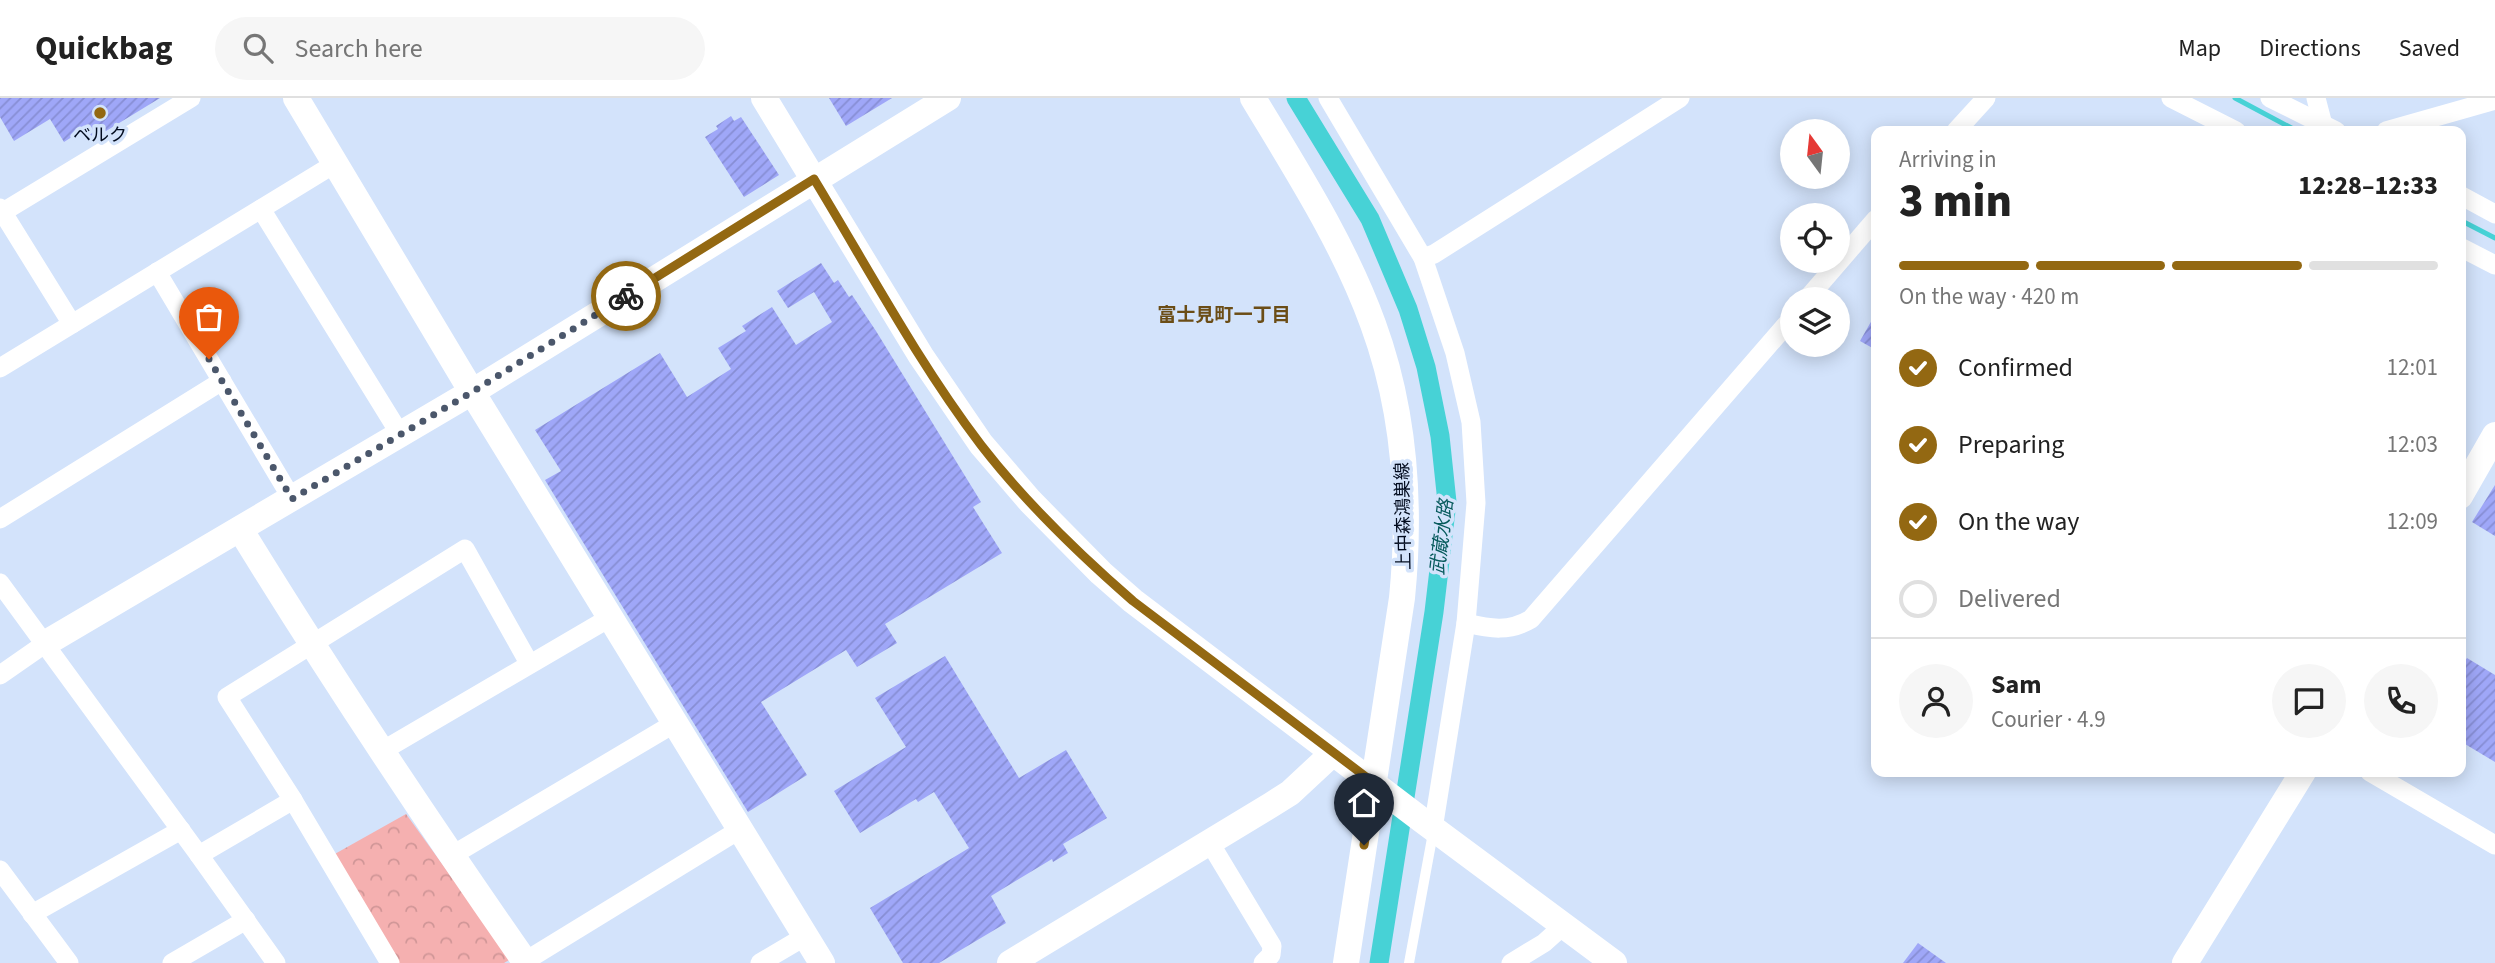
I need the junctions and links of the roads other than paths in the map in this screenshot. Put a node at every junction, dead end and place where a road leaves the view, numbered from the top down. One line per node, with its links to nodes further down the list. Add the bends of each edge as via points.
1 (191, 98): 22 (street)
2 (296, 98): 18 (street)
3 (764, 98): 19 (street)
4 (948, 98): 19 (street)
5 (1253, 98): 53 (street, 上中森鴻巣線, via 1352,273 1381,347 1396,411 1405,483 1405,562)
6 (1328, 98): 26 (street)
7 (1680, 98): 26 (street)
8 (1986, 98): 13 (street)
9 (2171, 98): 14 (street)
10 (2270, 98): 15 (street)
11 (2316, 98): 16 (street)
12 (2495, 100): 17 (street)
13 (1961, 126)
14 (2226, 126)
15 (2326, 126)
16 (2329, 126)
17 (2404, 126)
18 (335, 163): 21 (street); 34 (street)
19 (814, 179): 34 (street); 50 (street, via 921,356 981,444 1030,501 1133,601)
20 (2466, 198): 23 (street)
21 (261, 209): 28 (street); 35 (street)
22 (1, 210): 30 (street)
23 (2495, 214)
24 (1871, 225): 29 (street)
25 (2466, 250): 27 (street)
26 (1423, 258): 43 (street, via 1455,353 1471,422 1476,503)
27 (2495, 265)
28 (157, 272): 30 (street); 33 (street)
29 (1817, 287)
30 (72, 324): 32 (street)
31 (1780, 332): 43 (street, via 1531,619 1504,629)
32 (0, 368)
33 (222, 381): 38 (street); 39 (street)
34 (472, 392): 35 (street); 42 (street)
35 (400, 434): 38 (street)
36 (2495, 435): 37 (street)
37 (2466, 486)
38 (292, 499): 40 (street)
39 (0, 519)
40 (240, 529): 44 (street); 45 (street)
41 (0, 583): 44 (street)
42 (611, 617): 46 (street); 48 (street)
43 (1466, 623): 55 (street)
44 (46, 643): 47 (street); 56 (street)
45 (312, 646): 46 (street, via 465,550); 49 (street); 54 (street, via 228,697)
46 (529, 663): 49 (street)
47 (0, 675)
48 (675, 723): 57 (street); 61 (street)
49 (382, 751): 61 (street)
50 (1333, 753): 53 (street); 58 (street, via 1290,793)
51 (2300, 777): 80 (street)
52 (2379, 777): 59 (street)
53 (1382, 789): 55 (street); 76 (street, 上中森鴻巣線)
54 (293, 800): 60 (street); 71 (street)
55 (1426, 823): 65 (street); 77 (lane)
56 (181, 830): 60 (street); 63 (street)
57 (739, 830): 66 (street); 67 (street)
58 (1210, 843): 74 (street); 75 (street, via 1272,946)
59 (2495, 845)
60 (199, 855): 64 (street)
61 (451, 856): 67 (street)
62 (0, 870): 63 (street)
63 (32, 914): 68 (street)
64 (246, 920): 69 (street); 70 (street)
65 (1564, 925): 78 (street); 79 (street)
66 (804, 937): 72 (street); 73 (street)
67 (524, 962)
68 (69, 963)
69 (172, 963)
70 (276, 963)
71 (390, 963)
72 (760, 963)
73 (821, 963)
74 (1010, 963)
75 (1263, 963)
76 (1346, 963)
77 (1409, 963)
78 (1511, 963)
79 (1614, 963)
80 (2185, 963)

